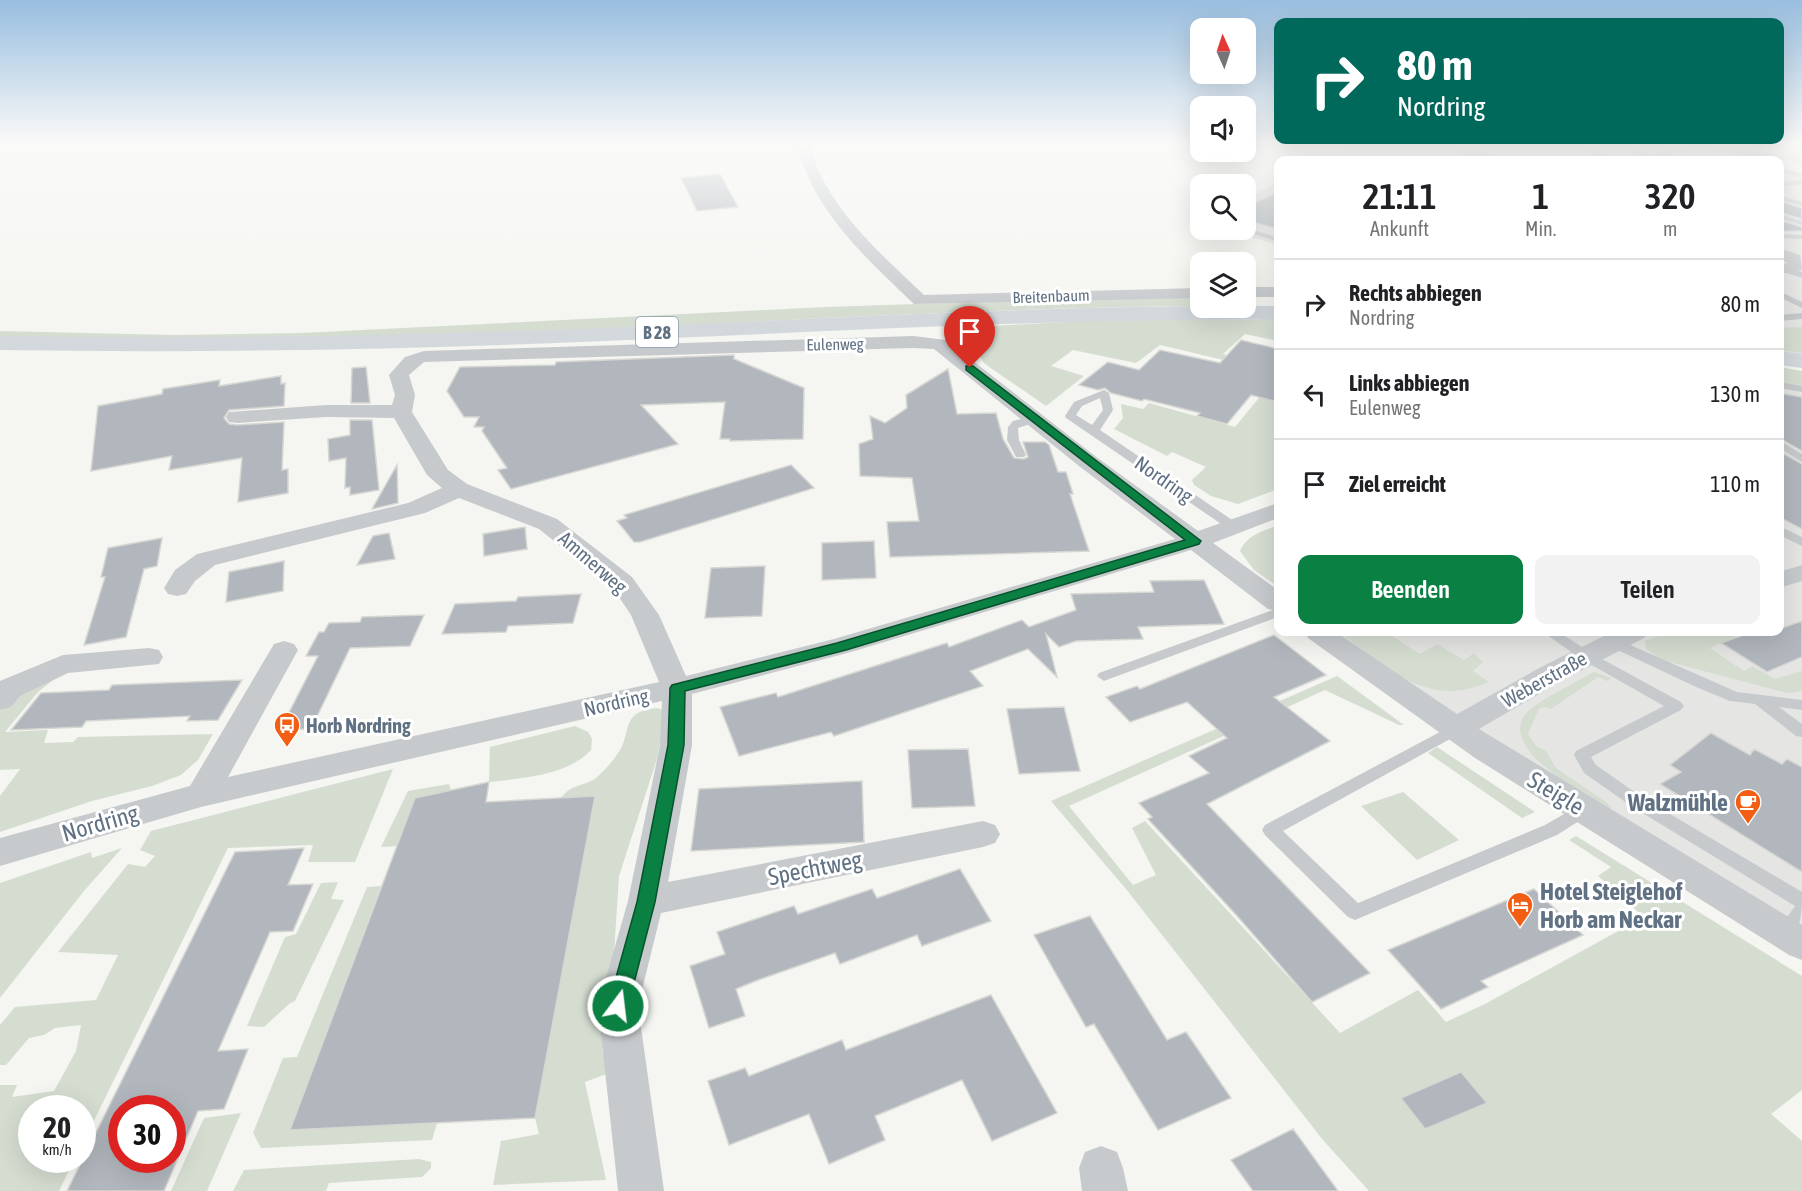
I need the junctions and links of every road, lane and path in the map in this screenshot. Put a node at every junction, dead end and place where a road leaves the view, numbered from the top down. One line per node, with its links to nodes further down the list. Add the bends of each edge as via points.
1 (831, 200): 12 (street, Breitenbaum, via 862,244 920,300)
2 (1787, 200): 3 (lane)
3 (1802, 204)
4 (1784, 218): 5 (lane)
5 (1802, 223)
6 (1256, 234): 9 (lane)
7 (1784, 236): 8 (lane)
8 (1802, 237)
9 (1274, 239)
10 (1256, 292): 11 (street)
11 (1274, 292)
12 (1190, 293)
13 (1784, 296): 14 (lane)
14 (1802, 305)
15 (1274, 313): 18 (main road, B 28, via 1026,314 344,343)
16 (1802, 316): 17 (lane)
17 (1784, 318)
18 (0, 343)
19 (1784, 359): 20 (main road)
20 (1802, 361)
21 (1784, 387): 22 (lane)
22 (1802, 389)
23 (401, 412): 24 (street, via 326,411); 25 (street, Eulenweg, via 405,395 399,375 418,357 922,343 939,344); 30 (street, Ammerweg, via 439,475)
24 (237, 417)
25 (1035, 418): 28 (lane, via 1013,427 1013,440); 34 (street, Eulenweg)
26 (1094, 431): 32 (lane, Nordring)
27 (1784, 446): 29 (lane)
28 (1020, 455)
29 (1802, 459)
30 (459, 489): 38 (street, via 416,508 206,559 184,576); 48 (street, Ammerweg, via 548,524 622,583 645,615)
31 (1274, 512): 32 (street, Nordring)
32 (1234, 527): 34 (street, Nordring)
33 (1784, 533): 35 (lane)
34 (1195, 541): 39 (street); 48 (street, Nordring, via 841,646)
35 (1802, 542)
36 (1802, 573): 37 (street)
37 (1784, 578)
38 (177, 588)
39 (1274, 600)
40 (1274, 613): 47 (lane)
41 (1324, 636): 52 (street, Steigle)
42 (1556, 636): 45 (lane)
43 (1623, 637): 45 (street, Weberstraße); 50 (lane, via 1701,684 1735,697)
44 (284, 650): 54 (street)
45 (1586, 656): 52 (street, Weberstraße); 58 (lane, via 1676,706 1582,755 1590,769 1637,802)
46 (149, 657): 49 (street, via 63,664 9,689)
47 (1104, 676)
48 (677, 688): 54 (street, Nordring); 59 (street, via 676,745)
49 (0, 700)
50 (1759, 700): 51 (lane); 53 (lane)
51 (1802, 705)
52 (1455, 729): 55 (street, Steigle); 55 (lane, via 1271,830 1355,912 1551,830)
53 (1802, 732)
54 (201, 795): 57 (street, Nordring)
55 (1584, 810): 60 (street, Steigle)
56 (983, 834): 59 (street, Spechtweg)
57 (0, 852)
58 (1802, 901)
59 (646, 902): 61 (street, via 618,1006)
60 (1796, 929)
61 (641, 1191)

